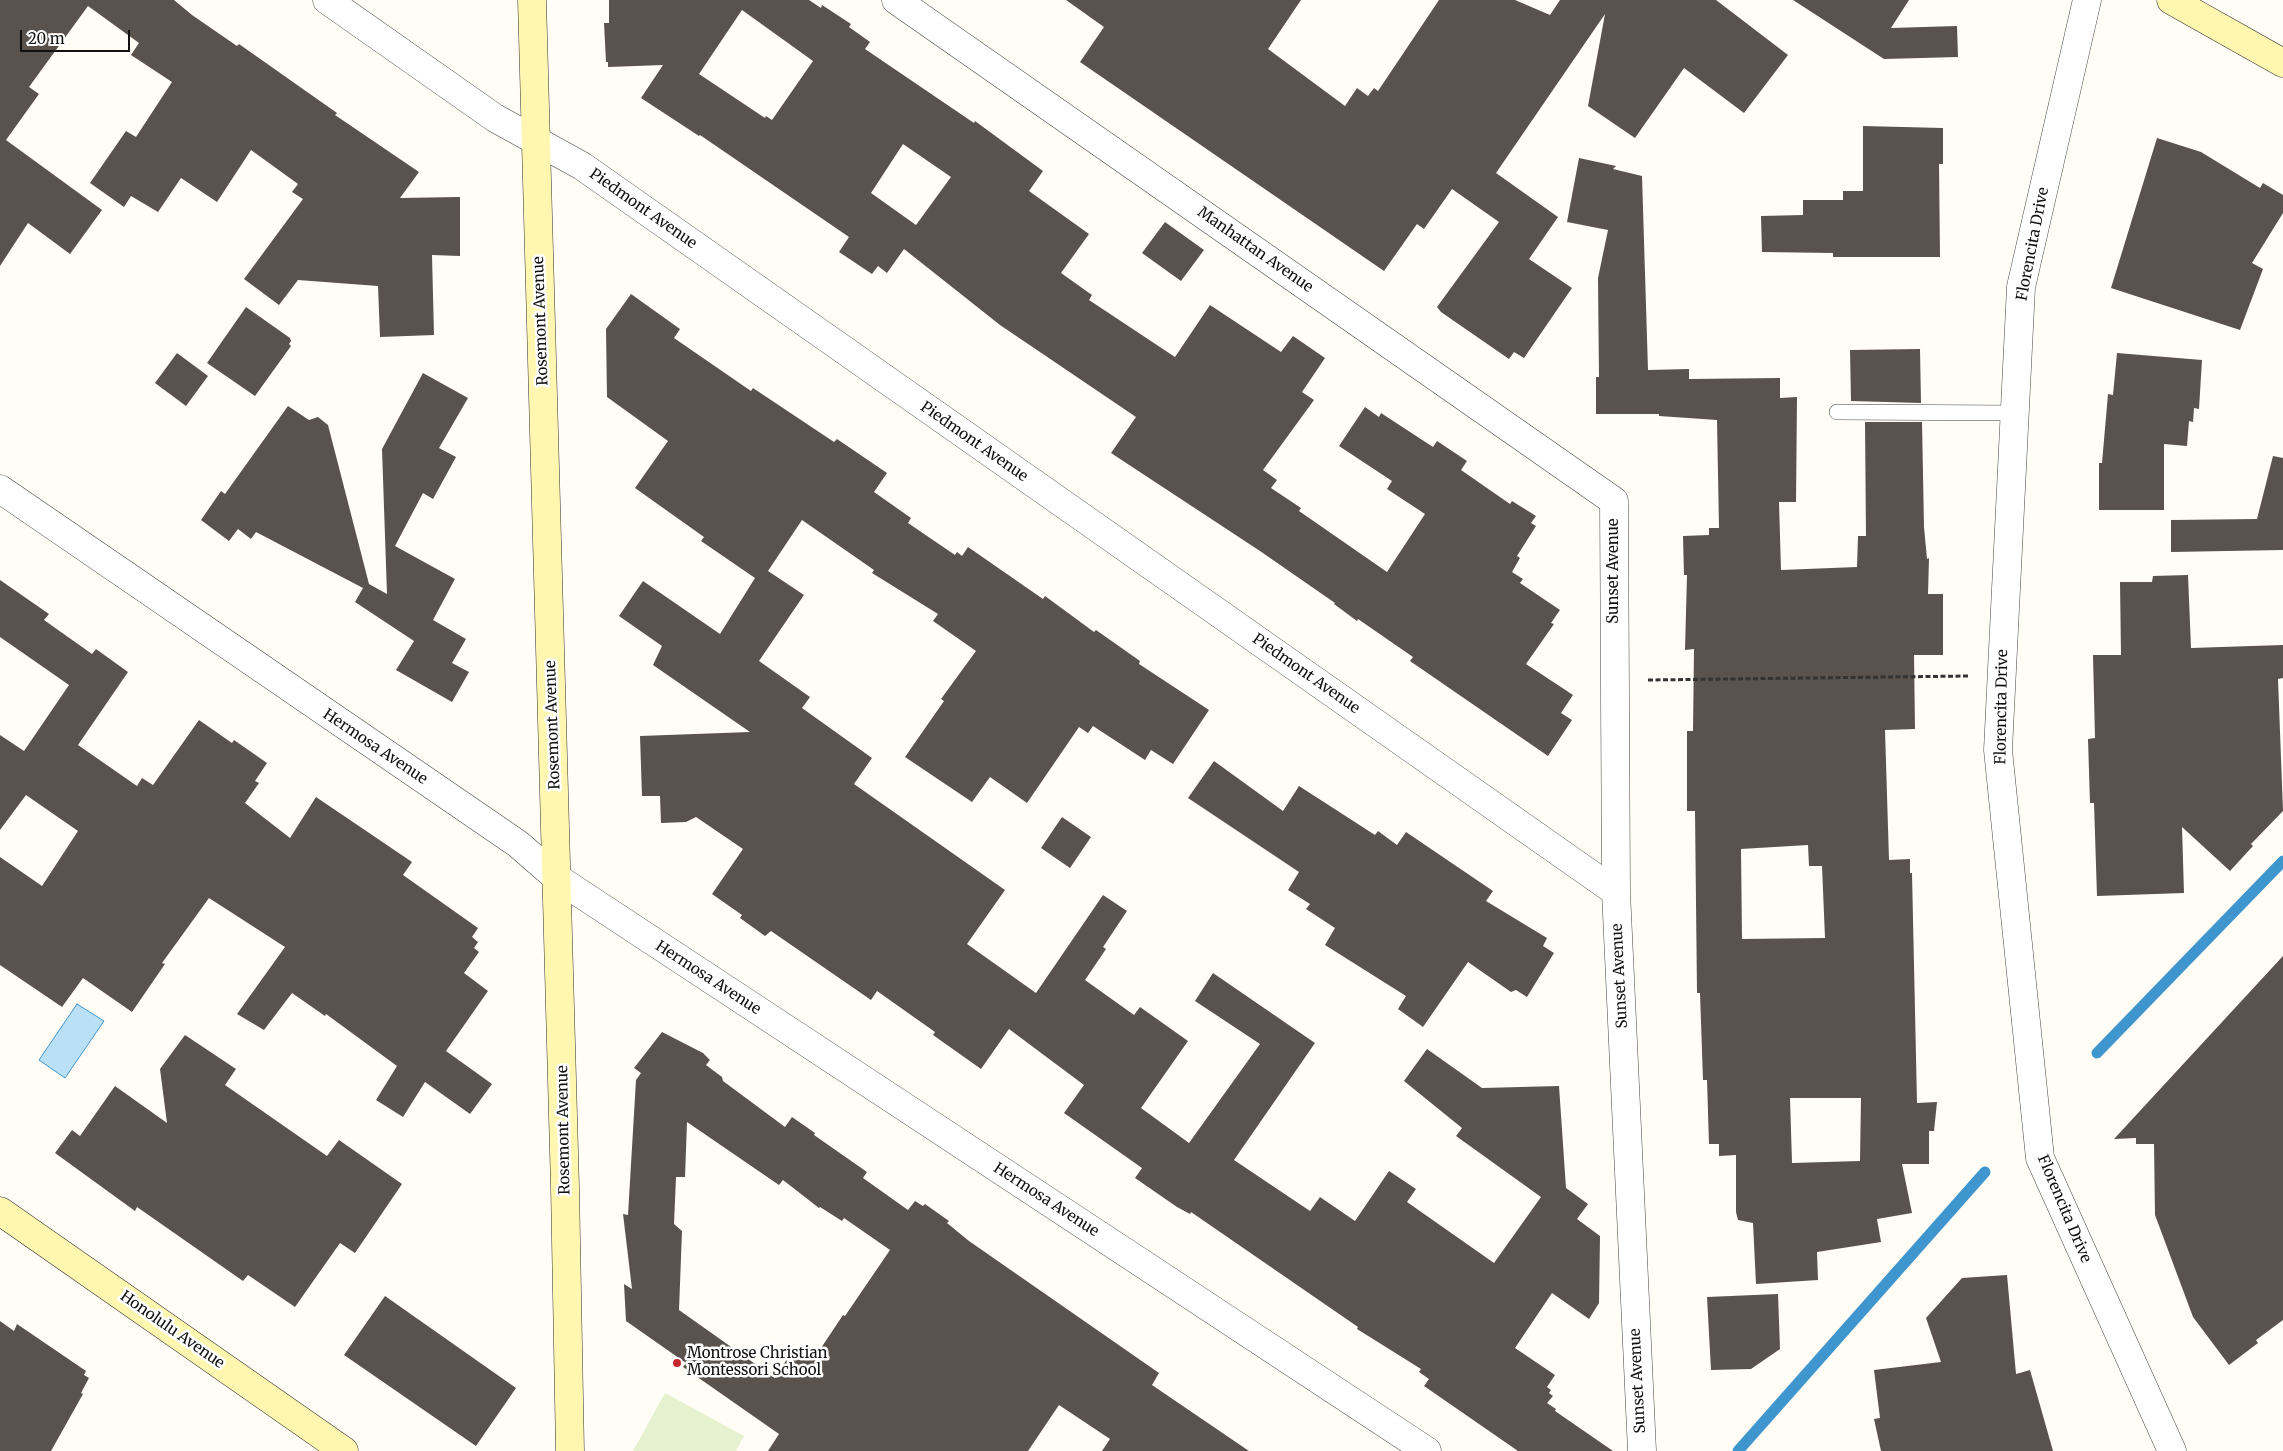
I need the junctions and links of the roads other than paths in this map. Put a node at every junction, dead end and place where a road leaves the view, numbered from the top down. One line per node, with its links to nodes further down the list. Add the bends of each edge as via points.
1 (327, 0): 7 (street, Piedmont Avenue, via 495,118)
2 (532, 0): 7 (street, Rosemont Avenue)
3 (896, 0): 11 (street, Manhattan Avenue)
4 (2087, 0): 9 (street, Florencita Drive, via 2020,287)
5 (2171, 0): 6 (street)
6 (2283, 63)
7 (536, 140): 12 (street, Rosemont Avenue); 13 (street, Piedmont Avenue, via 590,171)
8 (1837, 412): 9 (lane)
9 (2015, 413): 19 (street, Florencita Drive, via 1998,750 2040,1158)
10 (0, 489): 12 (street, Hermosa Avenue, via 518,844)
11 (1614, 501): 13 (street, Sunset Avenue)
12 (557, 878): 16 (street, Rosemont Avenue); 17 (street, Hermosa Avenue)
13 (1616, 892): 18 (street, Sunset Avenue)
14 (0, 1210): 15 (street, Honolulu Avenue)
15 (344, 1451)
16 (570, 1451)
17 (1427, 1451)
18 (1642, 1451)
19 (2172, 1451)

